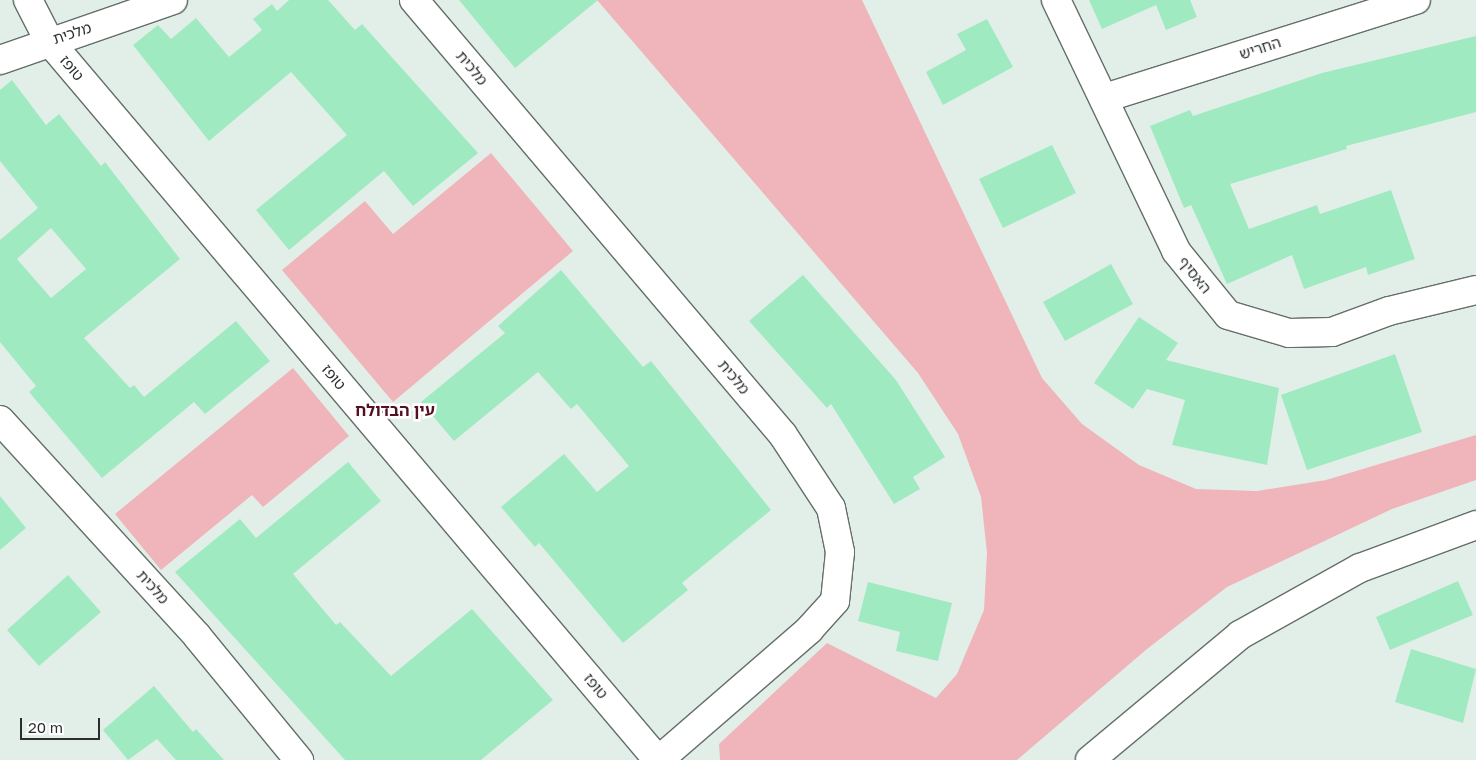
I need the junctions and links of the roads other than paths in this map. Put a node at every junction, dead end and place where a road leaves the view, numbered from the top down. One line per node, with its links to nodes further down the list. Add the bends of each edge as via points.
1 (28, 0): 6 (street, טופז)
2 (173, 0): 6 (street, מלכית)
3 (414, 0): 13 (street, מלכית, via 783,435 831,508 840,552 834,601 809,630)
4 (1056, 0): 8 (street, האסיף)
5 (1416, 0): 8 (street, החריש)
6 (49, 41): 7 (street, מלכית); 13 (street, טופז)
7 (0, 60)
8 (1104, 98): 9 (street, האסיף, via 1176,252 1228,315 1289,333 1332,332 1388,311)
9 (1476, 290)
10 (0, 420): 12 (street, מלכית, via 197,636)
11 (1476, 524): 14 (street, via 1360,568 1240,635)
12 (299, 760)
13 (658, 760)
14 (1090, 760)

